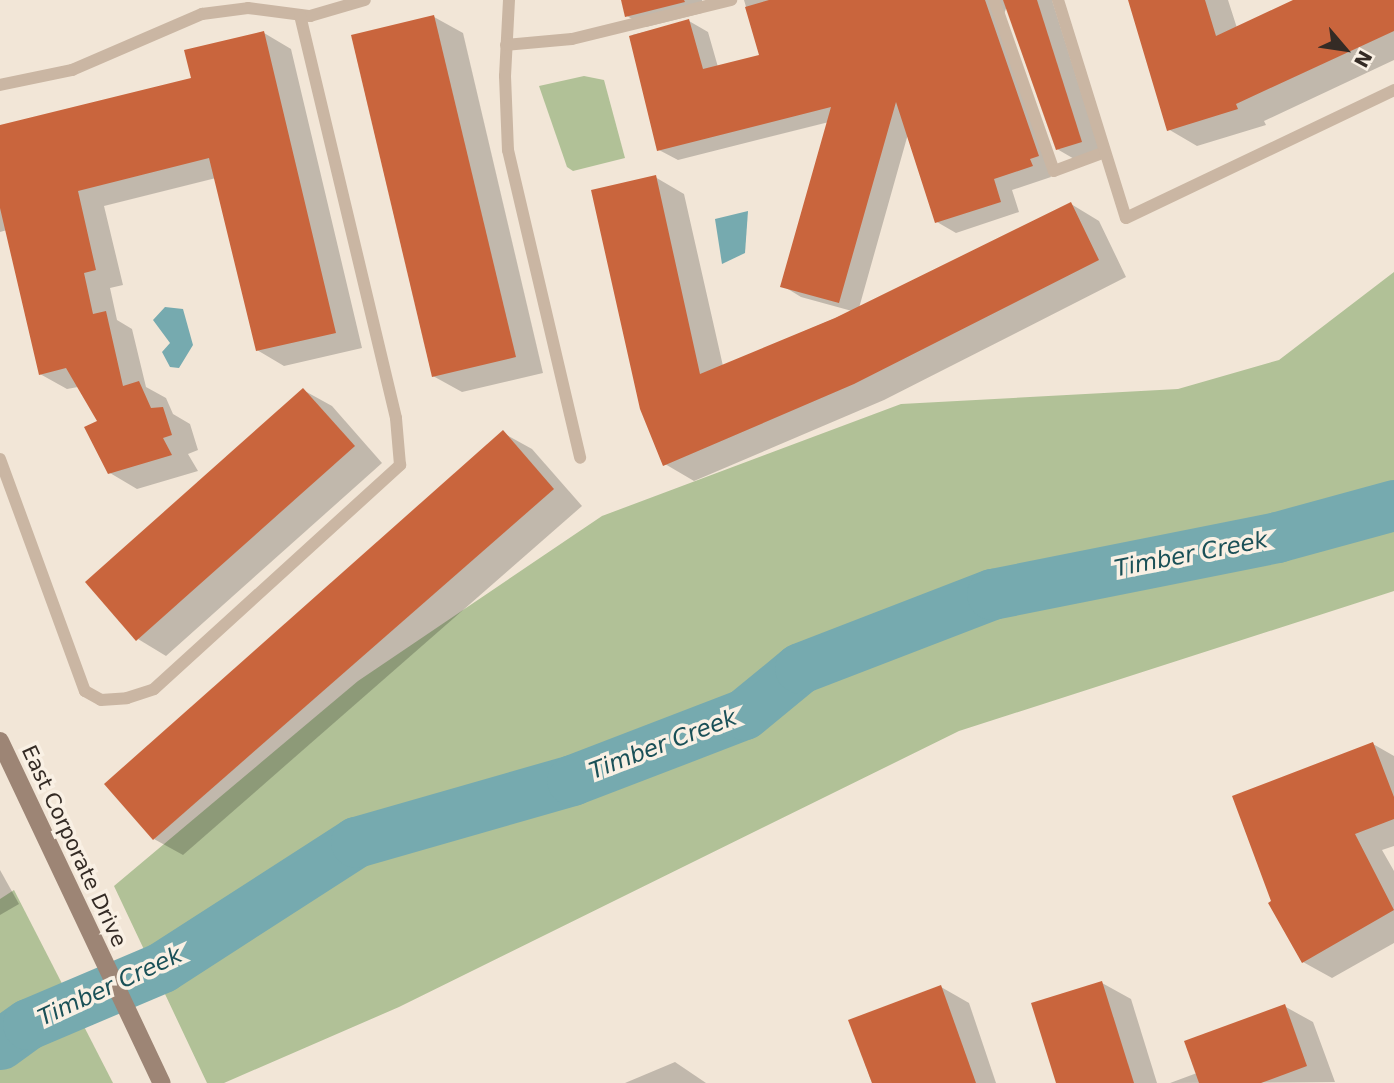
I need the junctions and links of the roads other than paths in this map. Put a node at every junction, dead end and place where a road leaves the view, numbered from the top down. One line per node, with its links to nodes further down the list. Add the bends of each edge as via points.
1 (365, 0): 6 (lane)
2 (509, 0): 7 (lane)
3 (731, 0): 7 (lane, via 572,39)
4 (994, 0): 10 (lane, via 1054,171)
5 (1058, 0): 10 (lane)
6 (300, 15): 8 (lane, via 248,8 202,14 72,70); 12 (lane, via 396,418 400,465 154,689 100,700 85,691)
7 (506, 45): 11 (lane, via 508,150)
8 (0, 85)
9 (1394, 90): 10 (lane, via 1126,218)
10 (1105, 152)
11 (580, 458)
12 (0, 459)
13 (0, 741): 14 (main road, East Corporate Drive, via 69,895)
14 (162, 1083)

